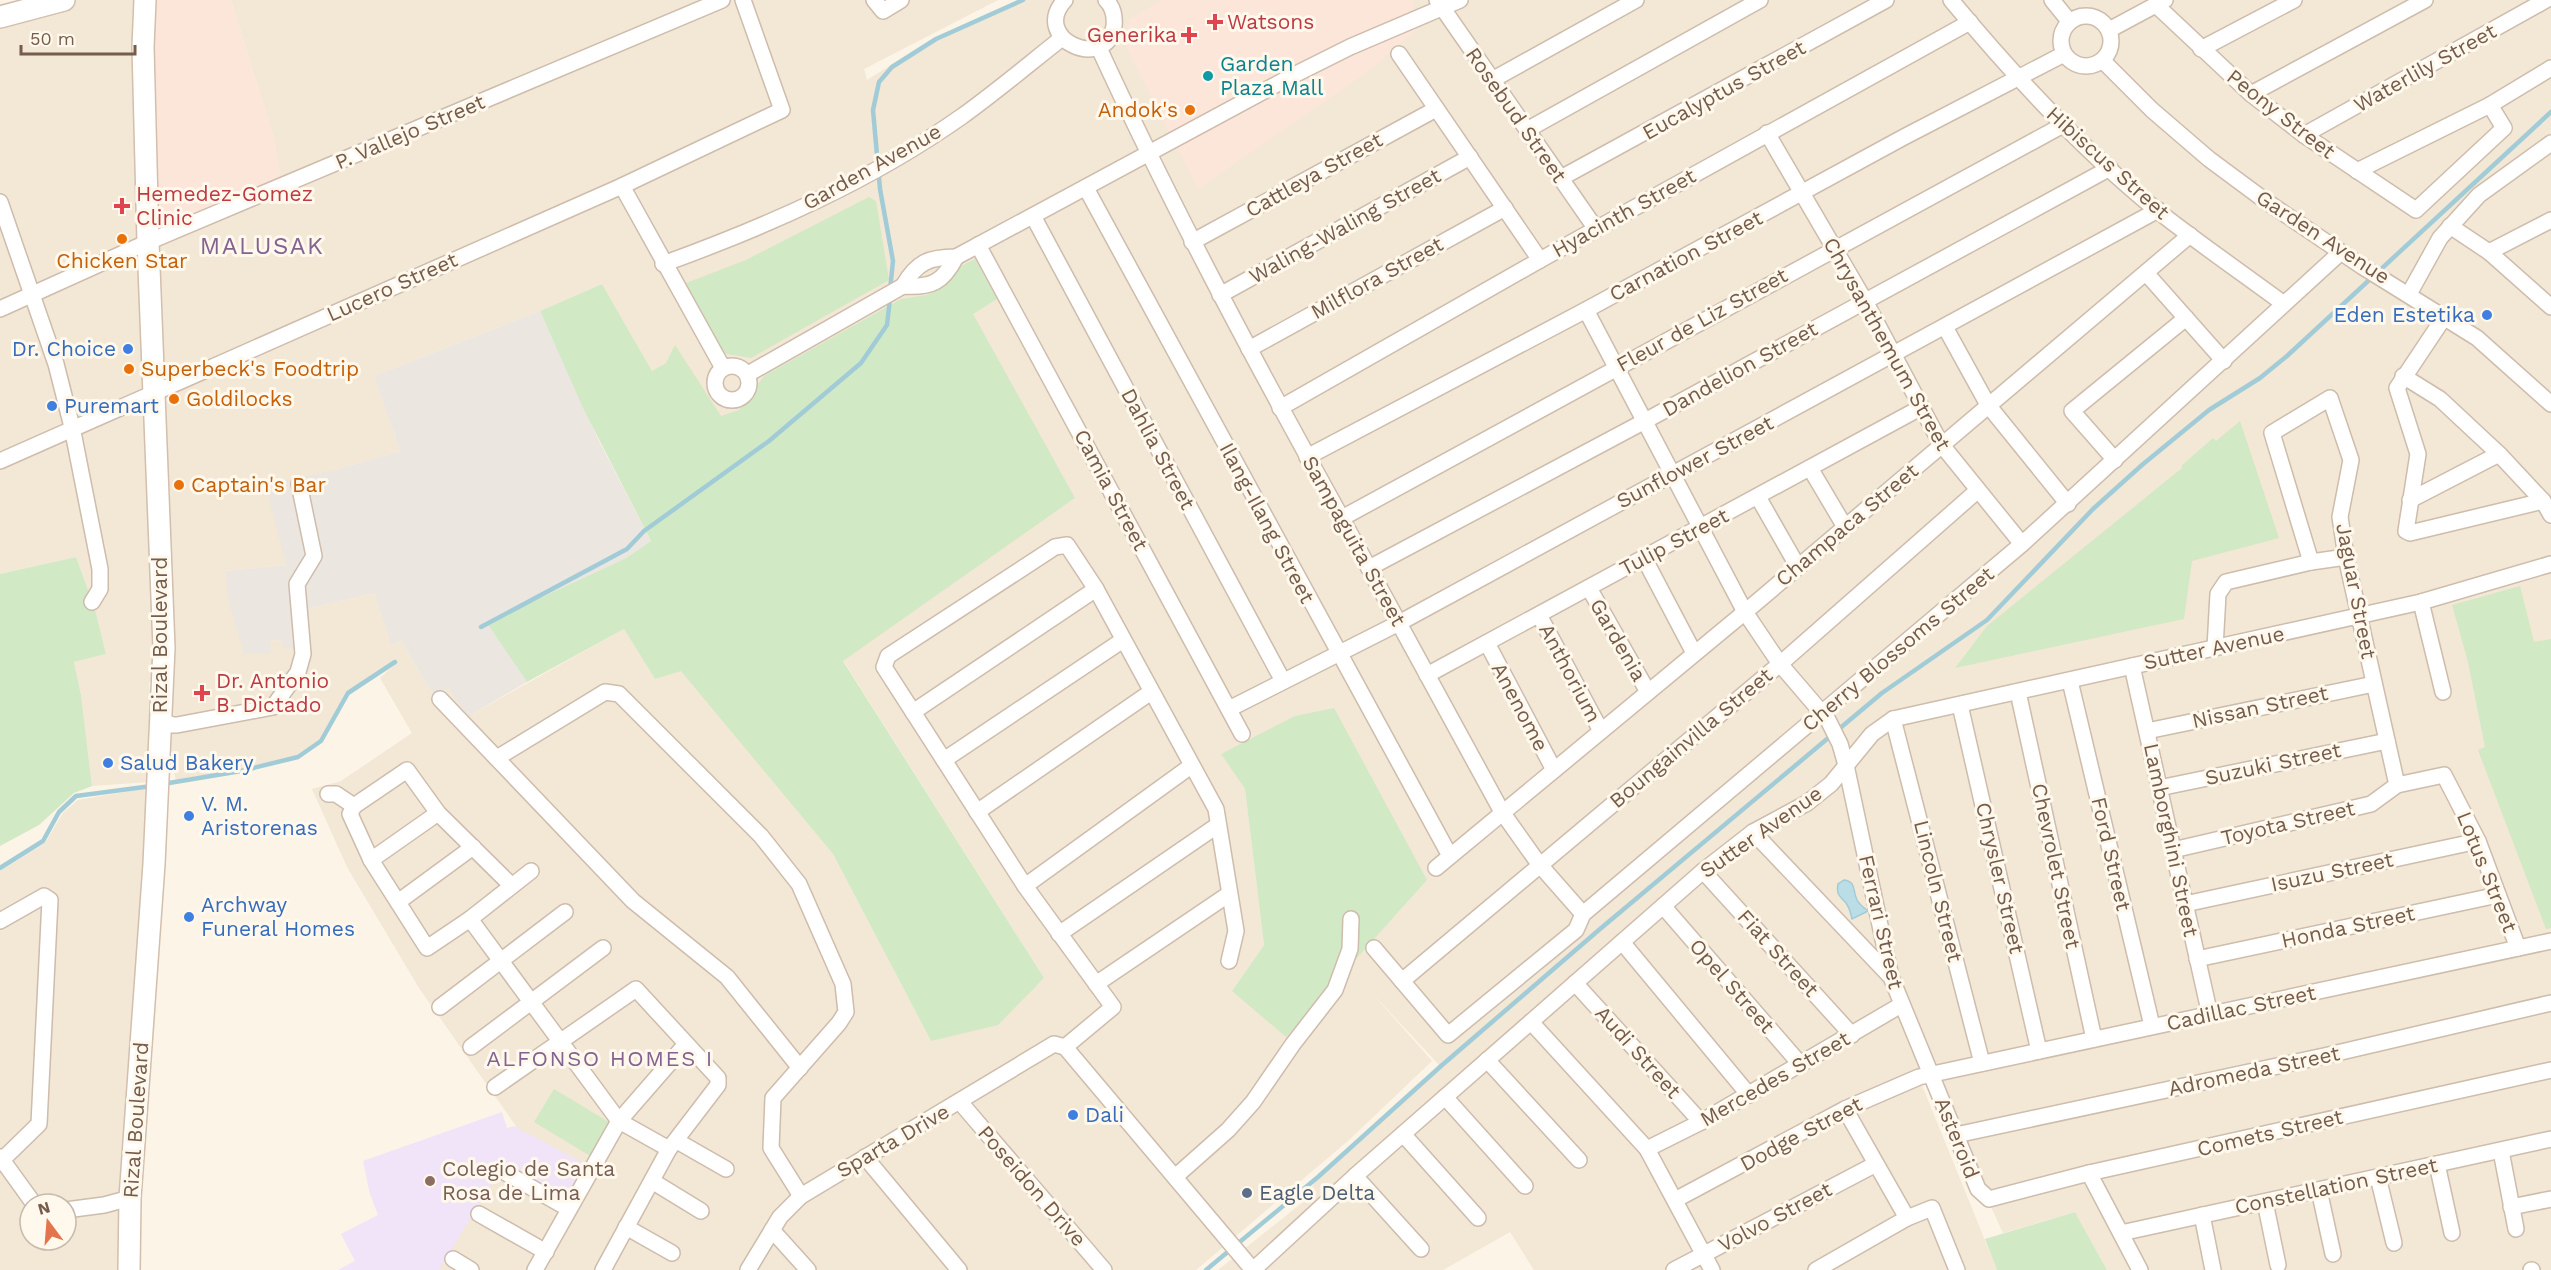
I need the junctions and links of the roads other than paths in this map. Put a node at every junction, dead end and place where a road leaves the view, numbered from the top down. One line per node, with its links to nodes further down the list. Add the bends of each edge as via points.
1 (64, 0): 20 (main road)
2 (145, 0): 57 (main road, Rizal Boulevard)
3 (722, 0): 57 (street, P. Vallejo Street)
4 (743, 0): 46 (street, Lucero Street, via 782,110)
5 (901, 0): 19 (street)
6 (1065, 0): 24 (street, via 1056,16)
7 (1460, 0): 17 (street)
8 (1636, 0): 32 (street)
9 (1760, 0): 37 (street)
10 (1886, 0): 45 (street, Eucalyptus Street)
11 (1952, 0): 22 (street, Hibiscus Street)
12 (2052, 0): 21 (street)
13 (2294, 0): 26 (street)
14 (2425, 0): 33 (street)
15 (2546, 0): 39 (street, Waterlily Street)
16 (1111, 1): 25 (street, via 1114,29)
17 (1439, 3): 32 (street, Rosebud Street); 41 (street)
18 (2150, 4): 23 (street); 26 (street, Peony Street)
19 (878, 5)
20 (0, 17)
21 (2069, 21): 23 (street, via 2089,15); 28 (street, via 2061,35)
22 (1970, 22): 31 (street, Hibiscus Street); 38 (street, Hyacinth Street)
23 (2109, 30): 29 (street, via 2112,40)
24 (1062, 38): 25 (street, via 1078,48); 64 (street, Garden Avenue, via 962,117 903,154 834,193 736,237)
25 (1098, 46): 41 (street, Sampaguita Street)
26 (2201, 49): 33 (street, Peony Street)
27 (1399, 54): 35 (street)
28 (2064, 54): 29 (street, via 2082,66); 31 (street, Carnation Street)
29 (2103, 61): 61 (street, Garden Avenue, via 2209,159)
30 (2551, 68): 34 (street)
31 (2016, 77): 36 (street, Hibiscus Street); 48 (street, Carnation Street)
32 (1492, 80): 37 (street, Rosebud Street)
33 (2251, 94): 39 (street, Peony Street)
34 (2490, 105): 44 (street); 44 (street, Peony Street, via 2504,128 2416,210)
35 (1436, 109): 42 (street); 58 (street, Cattleya Street)
36 (2063, 125): 43 (street, Hibiscus Street); 60 (street, Fleur de Liz Street)
37 (1527, 130): 45 (street, Rosebud Street)
38 (1767, 133): 48 (street, Chrysanthemum Street); 55 (street, Hyacinth Street)
39 (2304, 135): 44 (street, Peony Street)
40 (2551, 143): 54 (street, via 2479,195)
41 (1147, 154): 47 (street); 58 (street, Sampaguita Street)
42 (1470, 157): 50 (street); 69 (street, Waling-Waling Street)
43 (2110, 168): 51 (street, Hibiscus Street); 70 (street, Dandelion Street)
44 (2357, 171)
45 (1561, 178): 55 (street, Rosebud Street)
46 (622, 186): 64 (street); 85 (street, Lucero Street)
47 (1086, 188): 52 (street); 127 (street, Ilang-Ilang Street)
48 (1802, 194): 60 (street, Chrysanthemum Street); 74 (street, Carnation Street)
49 (0, 202): 68 (street)
50 (1504, 208): 63 (street); 78 (street, Milflora Street)
51 (2158, 210): 56 (street, Hibiscus Street); 77 (street, Sunflower Street)
52 (1033, 216): 59 (street); 131 (street, Dahlia Street)
53 (2551, 220): 62 (street)
54 (2450, 226): 62 (street); 67 (street)
55 (1596, 229): 63 (street, Hyacinth Street)
56 (2190, 235): 65 (street, Champaca Street); 71 (street, Hibiscus Street)
57 (148, 242): 68 (street, P. Vallejo Street); 85 (main road, Rizal Boulevard)
58 (1192, 242): 69 (street, Sampaguita Street)
59 (978, 245): 83 (street, via 956,257 936,257 913,270 901,288); 140 (street, Camia Street)
60 (1834, 248): 70 (street, Chrysanthemum Street); 82 (street, Fleur de Liz Street)
61 (2340, 252): 67 (street, Garden Avenue); 71 (street, Cherry Blossoms Street)
62 (2489, 252): 66 (street)
63 (1540, 260): 88 (street, Hyacinth Street)
64 (663, 264): 81 (street)
65 (2146, 273): 76 (street); 87 (street, Champaca Street)
66 (2544, 292): 72 (street)
67 (2409, 294): 75 (street, Garden Avenue)
68 (32, 295): 73 (street, P. Vallejo Street); 91 (street)
69 (1220, 295): 78 (street, Sampaguita Street)
70 (1864, 301): 79 (street, Chrysanthemum Street); 90 (street, Dandelion Street)
71 (2284, 304): 80 (street, Cherry Blossoms Street)
72 (2551, 307)
73 (0, 309)
74 (1586, 310): 82 (street, Ferrari Street); 94 (street, Carnation Street)
75 (2445, 316): 84 (street); 86 (street, Garden Avenue, via 2477,338)
76 (2186, 318): 80 (street); 96 (street, via 2072,411)
77 (1945, 327): 79 (street, Sunflower Street); 87 (street)
78 (1249, 349): 88 (street, Sampaguita Street)
79 (1893, 355): 89 (street, Chrysanthemum Street); 98 (street, Sunflower Street)
80 (2224, 361): 96 (street, Cherry Blossoms Street)
81 (723, 368): 83 (street, via 736,366); 83 (street, via 717,373 715,388 725,399 745,394 749,388)
82 (1616, 368): 90 (street, Ferrari Street); 105 (street, Fleur de Liz Street)
83 (748, 374)
84 (2403, 376): 93 (street, via 2440,399); 102 (street, via 2397,388 2418,454)
85 (154, 393): 91 (street, Lucero Street); 144 (main road, Rizal Boulevard, via 164,648)
86 (2551, 404)
87 (1988, 405): 92 (street, Champaca Street); 103 (street)
88 (1280, 408): 94 (street, Sampaguita Street)
89 (1920, 408): 92 (street, Chrysanthemum Street); 97 (street, Tulip Street)
90 (1645, 421): 98 (street, Ferrari Street); 114 (street, Dandelion Street)
91 (72, 427): 95 (street, Lucero Street); 117 (street, via 100,569 100,589)
92 (1941, 444): 100 (street, Chrysanthemum Street); 106 (street, Champaca Street)
93 (2499, 454): 102 (street); 104 (street)
94 (1307, 457): 105 (street, Sampaguita Street)
95 (0, 460)
96 (2115, 460): 103 (street, Cherry Blossoms Street)
97 (1810, 468): 101 (street, Tulip Street); 106 (street)
98 (1673, 474): 107 (street, Ferrari Street); 122 (street, Sunflower Street)
99 (299, 484): 144 (street, via 314,556 297,584 303,654 298,672 273,707 177,725)
100 (1977, 491): 108 (street, Chrysanthemum Street); 128 (street, Boungainvilla Street)
101 (1758, 497): 107 (street, Tulip Street); 113 (street)
102 (2410, 500): 104 (street, via 2406,528 2410,533)
103 (2068, 504): 108 (street, Cherry Blossoms Street)
104 (2547, 508)
105 (1342, 518): 114 (street, Sampaguita Street)
106 (1845, 526): 113 (street, Champaca Street)
107 (1701, 528): 110 (street, Tulip Street); 119 (street, Ferrari Street)
108 (2022, 544): 142 (street, Cherry Blossoms Street)
109 (2346, 557): 111 (street); 111 (street, Jaguar Street, via 2340,517 2351,460 2330,398 2272,433); 121 (street, Jaguar Street)
110 (1644, 558): 115 (street, Tulip Street); 126 (street)
111 (2311, 562): 125 (street, via 2226,582 2218,594)
112 (2551, 564): 118 (street, Sutter Avenue)
113 (1798, 567): 119 (street, Champaca Street)
114 (1369, 568): 122 (street, Sampaguita Street)
115 (1589, 588): 120 (street, Tulip Street); 135 (street, Gardenia)
116 (1096, 589): 123 (street); 141 (street); 141 (street, via 1066,545 1055,547 888,656 884,667)
117 (92, 602)
118 (2421, 602): 121 (street, Sutter Avenue); 137 (street)
119 (1745, 612): 126 (street, Champaca Street); 128 (street, Ferrari Street)
120 (1539, 615): 124 (street, Tulip Street); 145 (street, Anthorium)
121 (2359, 616): 125 (street, Sutter Avenue); 133 (street, Jaguar Street)
122 (1399, 623): 127 (street, Sunflower Street); 130 (street, Sampaguita Street)
123 (1123, 640): 134 (street); 150 (street)
124 (1487, 643): 130 (street, Tulip Street); 153 (street, Anenome)
125 (2215, 648): 129 (street, Sutter Avenue)
126 (1694, 653): 135 (street, Champaca Street)
127 (1338, 654): 131 (street, Sunflower Street); 166 (street, Ilang-Ilang Street)
128 (1780, 664): 142 (street, Ferrari Street); 168 (street, Boungainvilla Street)
129 (2132, 666): 132 (street, Sutter Avenue); 146 (street, Lamborghini Street)
130 (1427, 675): 159 (street, Sampaguita Street)
131 (1283, 681): 140 (street, Sunflower Street)
132 (2070, 681): 136 (street, Sutter Avenue); 203 (street, Ford Street)
133 (2374, 684): 146 (street, Nissan Street); 148 (street, Jaguar Street)
134 (1151, 692): 152 (street); 158 (street)
135 (1648, 692): 145 (street, Champaca Street)
136 (2018, 692): 139 (street, Sutter Avenue); 205 (street, Chevrolet Street)
137 (2443, 692)
138 (440, 699): 149 (street)
139 (1960, 705): 143 (street, Sutter Avenue); 210 (street, Chrysler Street)
140 (1229, 709): 147 (street, Camia Street)
141 (913, 712): 150 (street)
142 (1825, 716): 151 (street, Ferrari Street); 180 (street, Cherry Blossoms Street)
143 (1893, 719): 151 (street, Sutter Avenue, via 1872,734); 212 (street, Lincoln Street)
144 (160, 720): 246 (main road, Rizal Boulevard, via 154,864)
145 (1601, 731): 153 (street, Champaca Street)
146 (2147, 731): 155 (street, Lamborghini Street)
147 (1242, 734)
148 (2387, 741): 154 (street, Jaguar Street); 155 (street, Suzuki Street)
149 (496, 758): 214 (street, via 633,901 727,977); 214 (street, via 605,692 619,694 761,836 799,884 843,984 846,1012)
150 (944, 760): 158 (street)
151 (1846, 765): 162 (street, Sutter Avenue, via 1808,803); 193 (street, Ferrari Street)
152 (1191, 766): 161 (street, via 1216,809); 173 (street)
153 (1554, 770): 159 (street, Champaca Street)
154 (2397, 785): 163 (street, Lotus Street, via 2444,775); 165 (street, Toyota Street, via 2371,804)
155 (2159, 788): 165 (street, Lamborghini Street)
156 (328, 794): 157 (street, via 336,794)
157 (354, 806): 160 (street, via 407,770); 167 (street, via 350,814)
158 (977, 812): 173 (street)
159 (1502, 812): 166 (street, Champaca Street); 168 (street, Sampaguita Street)
160 (438, 813): 164 (street); 167 (street)
161 (1218, 825): 174 (street); 184 (street)
162 (1752, 832): 171 (street, Sutter Avenue); 193 (street)
163 (2478, 841): 175 (street, Lotus Street); 177 (street, Isuzu Street)
164 (473, 847): 172 (street); 176 (street)
165 (2173, 850): 177 (street, Lamborghini Street)
166 (1450, 856): 169 (street, Champaca Street)
167 (372, 860): 176 (street)
168 (1539, 864): 180 (street, Sampaguita Street); 194 (street, Boungainvilla Street)
169 (1436, 868)
170 (531, 871): 172 (street)
171 (1703, 871): 178 (street, Sutter Avenue); 204 (street, Fiat Street)
172 (511, 885): 181 (street)
173 (1025, 886): 184 (street)
174 (1229, 894): 192 (street, via 1236,931); 196 (street)
175 (2498, 895): 189 (street, Lotus Street); 190 (street, Honda Street)
176 (398, 902): 181 (street, via 427,948)
177 (2185, 904): 190 (street, Lamborghini Street)
178 (1663, 906): 186 (street, Sutter Avenue); 213 (street, Opel Street)
179 (565, 912): 191 (street)
180 (1583, 914): 194 (street, Cherry Blossoms Street, via 1576,930 1448,1035)
181 (470, 919): 191 (street)
182 (1351, 919): 239 (street, via 1350,949 1335,990 1253,1102)
183 (0, 921): 231 (street, via 37,898 44,896 50,900 39,1124)
184 (1059, 934): 196 (street)
185 (2551, 941): 189 (street, Cadillac Street)
186 (1622, 942): 195 (street, Sutter Avenue); 218 (street)
187 (603, 948): 197 (street)
188 (1374, 948): 194 (street)
189 (2518, 948): 201 (street, Cadillac Street)
190 (2197, 959): 201 (street, Lamborghini Street)
191 (501, 961): 197 (street); 200 (street)
192 (1229, 961)
193 (1891, 977): 199 (street, Ferrari Street)
194 (1402, 981)
195 (1575, 983): 202 (street, Sutter Avenue); 223 (street, Audi Street)
196 (1096, 984): 209 (street, via 1113,1007)
197 (532, 1003): 206 (street); 208 (street)
198 (2551, 1004): 225 (street, Adromeda Street)
199 (1901, 1005): 204 (street, Mercedes Street); 216 (street, Ferrari Street)
200 (440, 1007)
201 (2210, 1015): 203 (street, Cadillac Street)
202 (1531, 1022): 211 (street, Sutter Avenue); 228 (street)
203 (2152, 1026): 205 (street, Cadillac Street)
204 (1852, 1035): 213 (street, Mercedes Street)
205 (2094, 1039): 210 (street, Cadillac Street)
206 (562, 1041): 207 (street, via 636,989); 217 (street); 222 (street)
207 (686, 1044): 222 (street); 227 (street, via 718,1078 718,1084)
208 (471, 1047)
209 (1065, 1047): 220 (street, Sparta Drive, via 1054,1044); 239 (street)
210 (2039, 1051): 212 (street, Cadillac Street)
211 (1487, 1060): 219 (street, Sutter Avenue); 232 (street)
212 (1982, 1063): 216 (street, Cadillac Street)
213 (1801, 1065): 218 (street, Mercedes Street)
214 (800, 1068): 245 (street, via 773,1098 771,1148)
215 (2551, 1070): 237 (street, Comets Street)
216 (1931, 1074): 221 (street, Dodge Street); 225 (street, Asteroid)
217 (495, 1087)
218 (1749, 1095): 223 (street, Mercedes Street)
219 (1445, 1097): 224 (street, Sutter Avenue); 242 (street)
220 (960, 1102): 230 (street, Sparta Drive); 280 (street, Poseidon Drive)
221 (1845, 1109): 233 (street); 249 (street, Dodge Street)
222 (619, 1121): 227 (street); 253 (street)
223 (1701, 1122): 228 (street, Mercedes Street)
224 (1403, 1134): 238 (street, Sutter Avenue); 257 (street)
225 (1956, 1136): 247 (street, Asteroid, via 1978,1190)
226 (2551, 1139): 229 (street, Constellation Street)
227 (673, 1145): 235 (street); 241 (street)
228 (1647, 1149): 249 (street)
229 (2501, 1151): 234 (street, Constellation Street); 251 (street)
230 (865, 1157): 245 (street, Sparta Drive); 279 (street)
231 (1, 1158): 244 (street)
232 (1579, 1160)
233 (1876, 1164): 258 (street); 268 (street, Volvo Street)
234 (2438, 1164): 240 (street, Constellation Street); 263 (street)
235 (726, 1168)
236 (506, 1173): 253 (street)
237 (2090, 1173): 247 (street, Comets Street); 262 (street)
238 (1355, 1176): 265 (street); 272 (street, Sutter Avenue)
239 (1175, 1177): 272 (street)
240 (2378, 1177): 243 (street, Constellation Street); 264 (street)
241 (652, 1181): 254 (street); 259 (street)
242 (1525, 1186)
243 (2319, 1190): 250 (street, Constellation Street); 269 (street)
244 (25, 1192)
245 (801, 1196): 261 (street, Sparta Drive)
246 (130, 1198): 252 (street); 273 (main road, Rizal Boulevard)
247 (1989, 1199)
248 (2551, 1199): 251 (street)
249 (1675, 1200): 268 (street)
250 (2265, 1202): 256 (street, Constellation Street); 271 (street)
251 (2511, 1207): 260 (street)
252 (78, 1208)
253 (569, 1209): 266 (street)
254 (702, 1211)
255 (479, 1214): 266 (street)
256 (2202, 1215): 262 (street, Constellation Street); 286 (street)
257 (1478, 1218)
258 (1907, 1218): 283 (street); 284 (street, via 1932,1208)
259 (626, 1227): 267 (street); 276 (street)
260 (2516, 1229)
261 (772, 1230): 277 (street, Sparta Drive); 278 (street)
262 (2121, 1233): 285 (street)
263 (2452, 1233)
264 (2394, 1243)
265 (1421, 1249)
266 (546, 1251): 275 (street)
267 (672, 1253)
268 (1704, 1254): 281 (street, Volvo Street); 282 (street)
269 (2334, 1254)
270 (453, 1259): 274 (street)
271 (2278, 1265)
272 (1250, 1267)
273 (129, 1270)
274 (470, 1270)
275 (535, 1270)
276 (603, 1270)
277 (748, 1270)
278 (808, 1270)
279 (958, 1270)
280 (1104, 1270)
281 (1674, 1270)
282 (1712, 1270)
283 (1816, 1270)
284 (1957, 1270)
285 (2140, 1270)
286 (2213, 1270)

